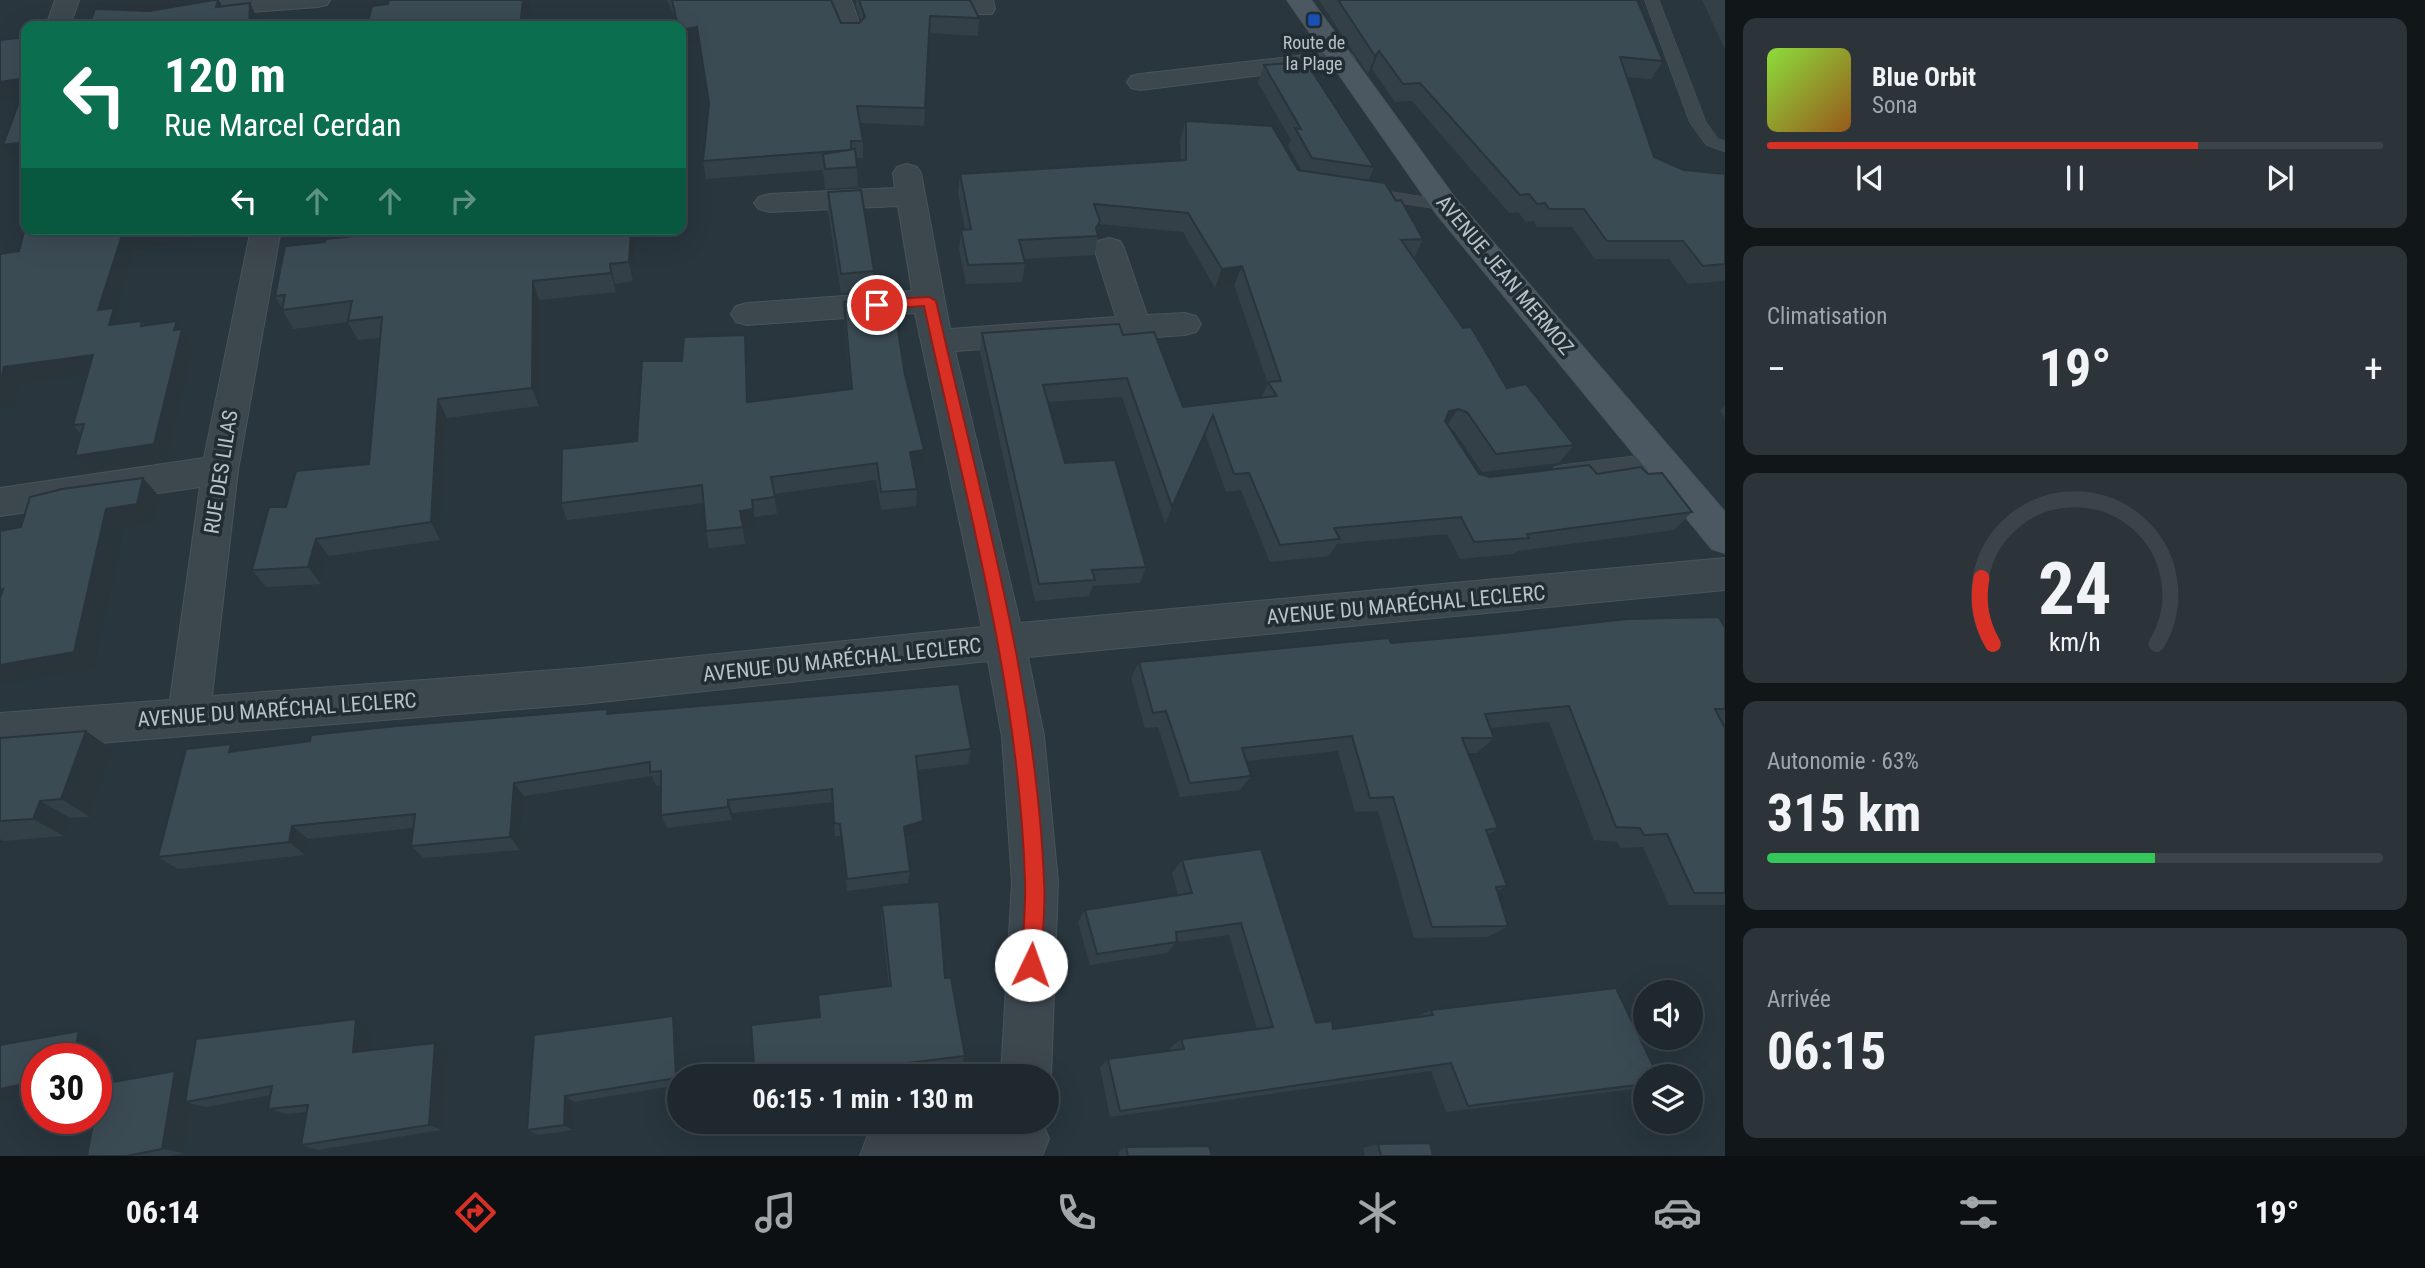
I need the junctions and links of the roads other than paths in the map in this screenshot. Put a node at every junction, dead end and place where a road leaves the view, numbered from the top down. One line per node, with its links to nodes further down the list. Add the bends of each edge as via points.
1 (67, 0): 7 (street)
2 (320, 0): 6 (street); 9 (street)
3 (839, 0): 10 (street)
4 (1299, 0): 11 (street, AVENUE JEAN MERMOZ)
5 (1652, 0): 13 (lane, via 1698,123 1712,142)
6 (267, 2): 8 (street)
7 (60, 21)
8 (147, 21)
9 (316, 21)
10 (850, 33)
11 (1342, 59): 12 (street); 16 (street, AVENUE JEAN MERMOZ)
12 (1140, 82)
13 (1725, 148)
14 (1351, 191): 16 (lane)
15 (769, 203): 19 (street, via 909,185)
16 (1446, 205): 24 (street, AVENUE JEAN MERMOZ)
17 (271, 245): 25 (street, RUE DES LILAS)
18 (1109, 248): 22 (street)
19 (929, 301): 20 (street); 23 (street)
20 (747, 314)
21 (1185, 324): 22 (street)
22 (1135, 327): 23 (street)
23 (936, 341): 30 (street)
24 (1660, 461): 26 (lane); 28 (street, AVENUE JEAN MERMOZ)
25 (219, 470): 27 (street); 31 (street, RUE DES LILAS)
26 (1542, 476)
27 (0, 502)
28 (1725, 538)
29 (1725, 574): 30 (street, AVENUE DU MARÉCHAL LECLERC)
30 (1005, 643): 31 (street, AVENUE DU MARÉCHAL LECLERC, via 582,686); 33 (street, via 1023,736 1035,882)
31 (189, 717): 32 (street, AVENUE DU MARÉCHAL LECLERC)
32 (0, 732)
33 (1027, 1064)
34 (1023, 1139): 35 (street)
35 (886, 1156)

